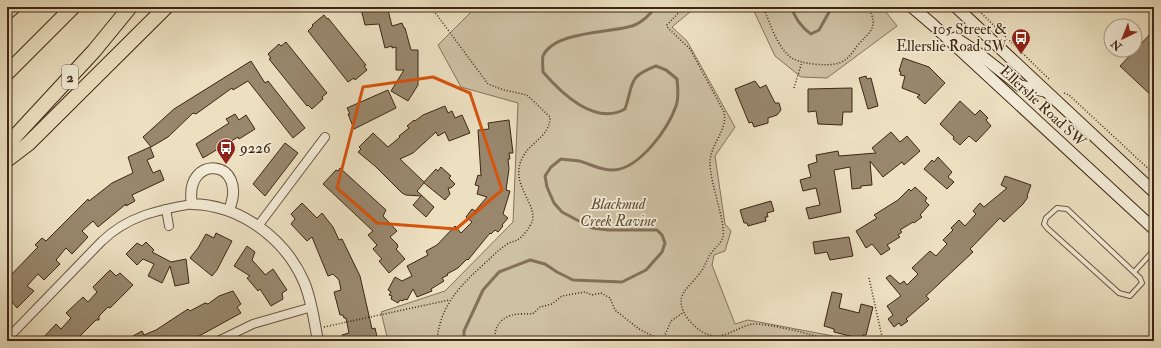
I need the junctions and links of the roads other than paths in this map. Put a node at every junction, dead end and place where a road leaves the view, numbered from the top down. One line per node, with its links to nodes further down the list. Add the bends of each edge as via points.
1 (13, 7): 7 (highway)
2 (73, 7): 9 (highway)
3 (130, 7): 12 (highway, 2)
4 (166, 7): 13 (highway, via 28,144)
5 (912, 7): 8 (main road, Ellerslie Road SW)
6 (956, 7): 10 (main road, Ellerslie Road SW)
7 (7, 12)
8 (932, 24): 10 (main road, via 974,50 1020,86); 20 (main road, Ellerslie Road SW)
9 (7, 73)
10 (1046, 91): 14 (main road, Ellerslie Road SW)
11 (325, 137): 19 (street)
12 (7, 145)
13 (7, 160)
14 (1154, 192)
15 (192, 204): 16 (street); 17 (street); 17 (street, via 190,194 196,176 215,168 226,174 233,183 234,193)
16 (166, 209): 18 (street); 24 (street, via 137,217 111,233)
17 (229, 210): 19 (street)
18 (169, 226)
19 (258, 226): 23 (street, via 280,245 295,264)
20 (1154, 229)
21 (1154, 250): 22 (lane)
22 (1135, 271): 22 (lane, via 1067,209 1057,208 1046,218 1044,224 1047,228 1119,293 1130,296 1142,283)
23 (312, 307): 25 (street, via 253,324); 26 (street)
24 (7, 339)
25 (218, 341)
26 (318, 341)

